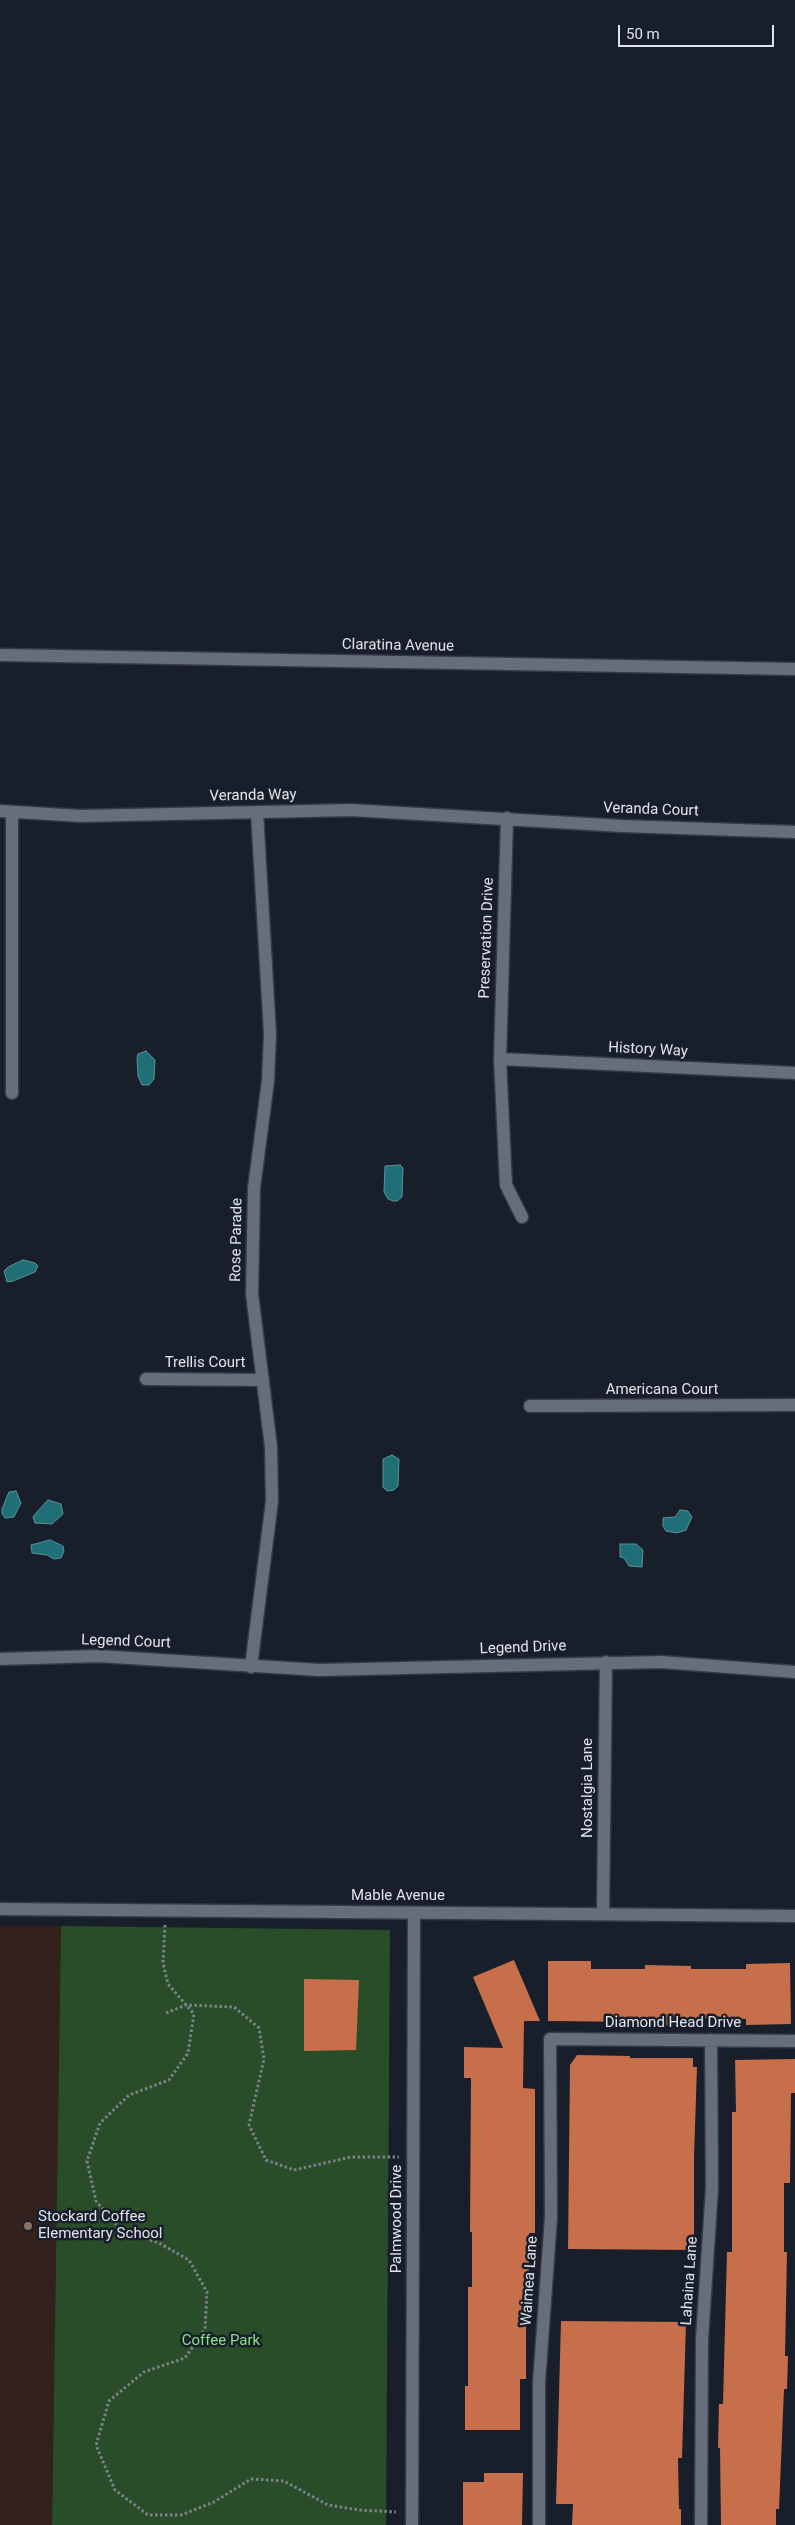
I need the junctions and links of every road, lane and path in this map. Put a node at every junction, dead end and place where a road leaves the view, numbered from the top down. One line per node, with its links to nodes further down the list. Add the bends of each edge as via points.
1 (0, 655): 2 (street, Claratina Avenue)
2 (795, 669)
3 (6, 812): 4 (street, Veranda Way, via 80,816); 9 (street)
4 (257, 812): 5 (street, Veranda Way, via 351,810); 12 (street, Rose Parade, via 270,1034 268,1081 254,1188 252,1240 252,1294)
5 (507, 818): 6 (street, Veranda Court); 7 (street, Preservation Drive)
6 (795, 832)
7 (500, 1059): 8 (street, History Way); 10 (street, Preservation Drive, via 506,1185)
8 (795, 1073)
9 (12, 1093)
10 (522, 1217)
11 (146, 1379): 12 (street, Trellis Court)
12 (263, 1380): 17 (street, Rose Parade, via 271,1447 272,1501)
13 (795, 1405): 14 (street, Americana Court)
14 (530, 1406)
15 (0, 1659): 17 (street, Legend Court, via 98,1656)
16 (606, 1662): 17 (street, Legend Drive, via 387,1669); 18 (street, Legend Drive, via 661,1662); 22 (street, Nostalgia Lane)
17 (251, 1667)
18 (795, 1672)
19 (0, 1909): 20 (street, Mable Avenue)
20 (166, 1911): 21 (street, Mable Avenue); 24 (path, via 162,1963 168,1984)
21 (414, 1912): 22 (street, Mable Avenue); 29 (street, Palmwood Drive)
22 (603, 1914): 23 (street, Mable Avenue)
23 (795, 1916)
24 (186, 2005): 25 (path); 29 (path, via 234,2007 259,2028 264,2059 248,2125 266,2160 294,2170 351,2156); 30 (path, via 194,2014 188,2053 169,2080 129,2095 100,2123 86,2161 96,2201 122,2231 159,2243 188,2260 207,2292 205,2329 185,2358 144,2372 109,2401 96,2445 115,2490 148,2515 181,2514 214,2502 251,2479 284,2481 328,2505)
25 (166, 2013)
26 (550, 2039): 27 (street, Diamond Head Drive); 31 (street, Waimea Lane, via 551,2217 540,2383)
27 (711, 2040): 28 (street, Diamond Head Drive); 32 (street, Lahaina Lane, via 712,2188 702,2339)
28 (795, 2041)
29 (413, 2158): 30 (street, Palmwood Drive)
30 (412, 2519)
31 (539, 2525)
32 (701, 2525)

